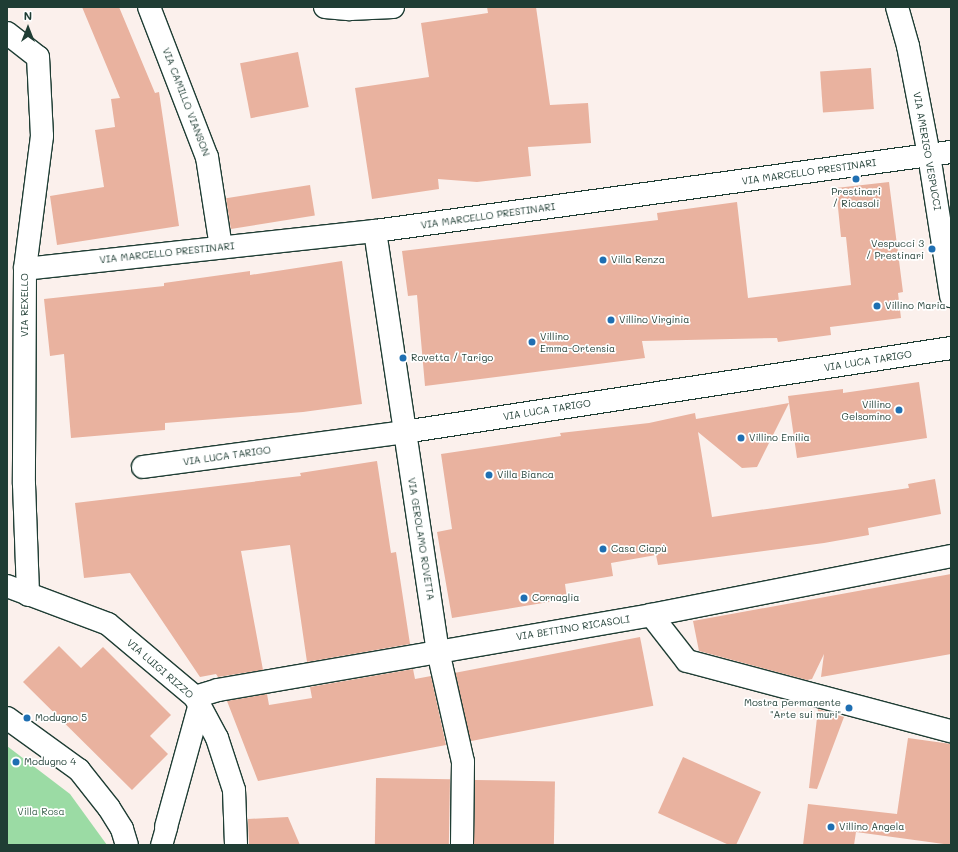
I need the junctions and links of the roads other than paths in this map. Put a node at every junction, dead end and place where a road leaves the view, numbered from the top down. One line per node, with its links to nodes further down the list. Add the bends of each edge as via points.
1 (149, 7): 9 (street, VIA CAMILLO VIANSON, via 207,157)
2 (325, 7): 3 (street, via 350,10)
3 (393, 7)
4 (900, 8): 7 (street, VIA AMERIGO VESPUCCI)
5 (7, 33): 10 (street, VIA REXELLO, via 38,57 42,136)
6 (951, 152): 7 (street, VIA MARCELLO PRESTINARI)
7 (929, 155): 8 (street, VIA MARCELLO PRESTINARI); 11 (street, VIA AMERIGO VESPUCCI)
8 (375, 231): 9 (street, VIA MARCELLO PRESTINARI); 13 (street, VIA GEROLAMO ROVETTA)
9 (221, 247): 10 (street, VIA MARCELLO PRESTINARI)
10 (25, 269): 17 (street, VIA REXELLO, via 24,484)
11 (951, 296)
12 (951, 348): 13 (street, VIA LUCA TARIGO)
13 (404, 432): 14 (street, VIA LUCA TARIGO); 19 (street, VIA GEROLAMO ROVETTA)
14 (143, 467)
15 (951, 556): 18 (street, VIA BETTINO RICASOLI)
16 (7, 586): 17 (street, VIA LUIGI RIZZO)
17 (28, 595): 20 (street, VIA LUIGI RIZZO, via 108,624)
18 (651, 615): 19 (street, VIA BETTINO RICASOLI); 22 (street, via 688,661)
19 (438, 651): 20 (street, VIA BETTINO RICASOLI, via 218,690); 26 (street, VIA GEROLAMO ROVETTA, via 463,762)
20 (197, 702): 23 (street); 25 (street, VIA LUIGI RIZZO, via 217,738 234,790)
21 (7, 718): 24 (street, via 79,770 109,808 122,829)
22 (951, 731)
23 (163, 836)
24 (127, 845)
25 (236, 845)
26 (462, 845)

